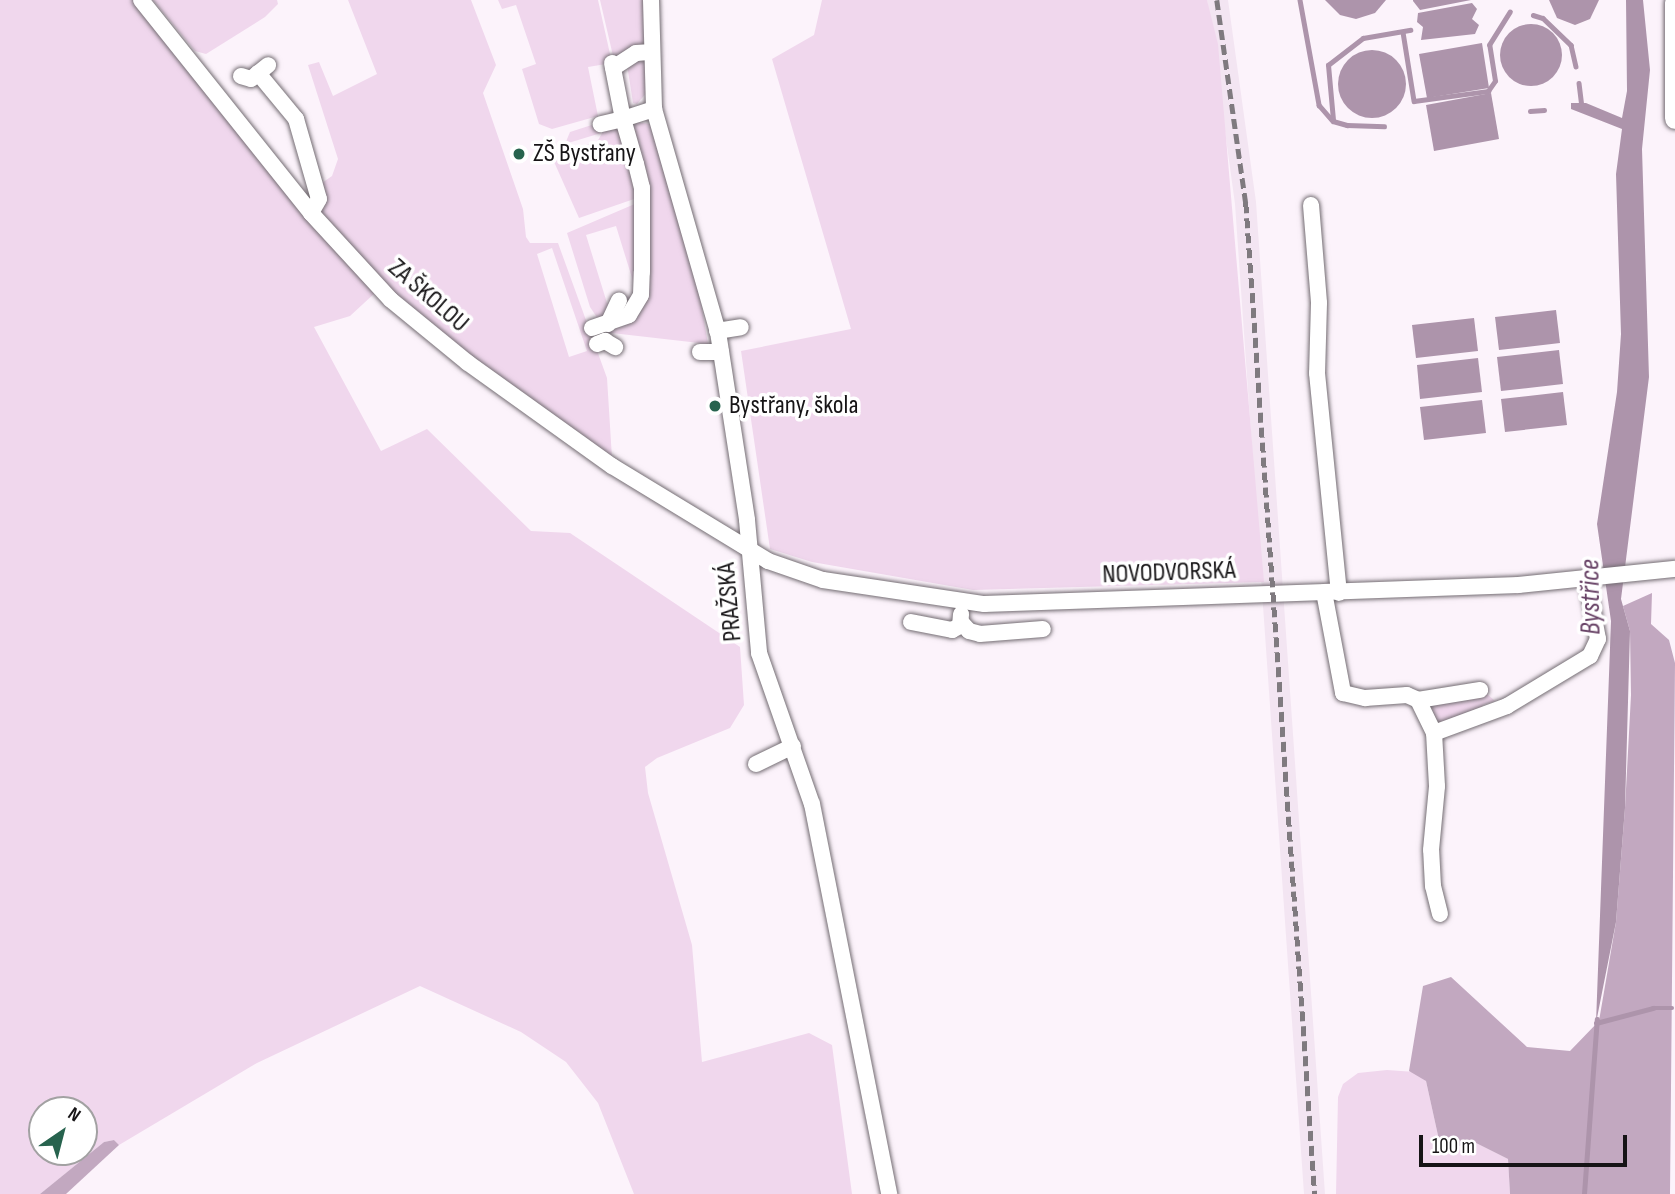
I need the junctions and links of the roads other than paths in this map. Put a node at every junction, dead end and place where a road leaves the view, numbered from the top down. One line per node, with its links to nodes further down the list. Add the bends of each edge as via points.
1 (141, 0): 11 (street, ZA ŠKOLOU)
2 (651, 0): 4 (street, PRAŽSKÁ)
3 (1675, 2): 7 (main road)
4 (652, 52): 6 (street, PRAŽSKÁ); 8 (street, via 636,53 612,65)
5 (256, 71): 11 (street, via 296,119 319,199)
6 (654, 109): 8 (street); 14 (street, PRAŽSKÁ)
7 (1675, 118)
8 (623, 119): 9 (street); 15 (street, via 642,187 641,295 629,315)
9 (601, 124)
10 (1311, 205): 22 (street, via 1320,303 1317,373)
11 (311, 213): 19 (street, ZA ŠKOLOU, via 391,300 468,363 612,466)
12 (618, 300): 15 (street)
13 (741, 327): 14 (street)
14 (717, 331): 18 (street, PRAŽSKÁ)
15 (599, 332): 16 (street)
16 (615, 346)
17 (700, 352): 18 (street)
18 (721, 352): 19 (street, PRAŽSKÁ)
19 (751, 554): 23 (street, NOVODVORSKÁ, via 823,580); 30 (street, PRAŽSKÁ, via 759,653)
20 (1675, 569): 21 (street, NOVODVORSKÁ)
21 (1592, 580): 22 (street, NOVODVORSKÁ); 29 (street, via 1598,639 1590,656 1497,710)
22 (1331, 593): 23 (street, NOVODVORSKÁ); 28 (street, via 1343,693 1365,698 1406,695)
23 (961, 601): 25 (street)
24 (911, 622): 25 (street, via 952,630)
25 (961, 622): 26 (street, via 980,634)
26 (1043, 629)
27 (1480, 690): 28 (street)
28 (1418, 701): 29 (street)
29 (1434, 733): 32 (street, via 1437,786 1432,862)
30 (793, 746): 31 (street); 33 (street, PRAŽSKÁ, via 812,804)
31 (756, 764)
32 (1440, 914)
33 (889, 1194)

